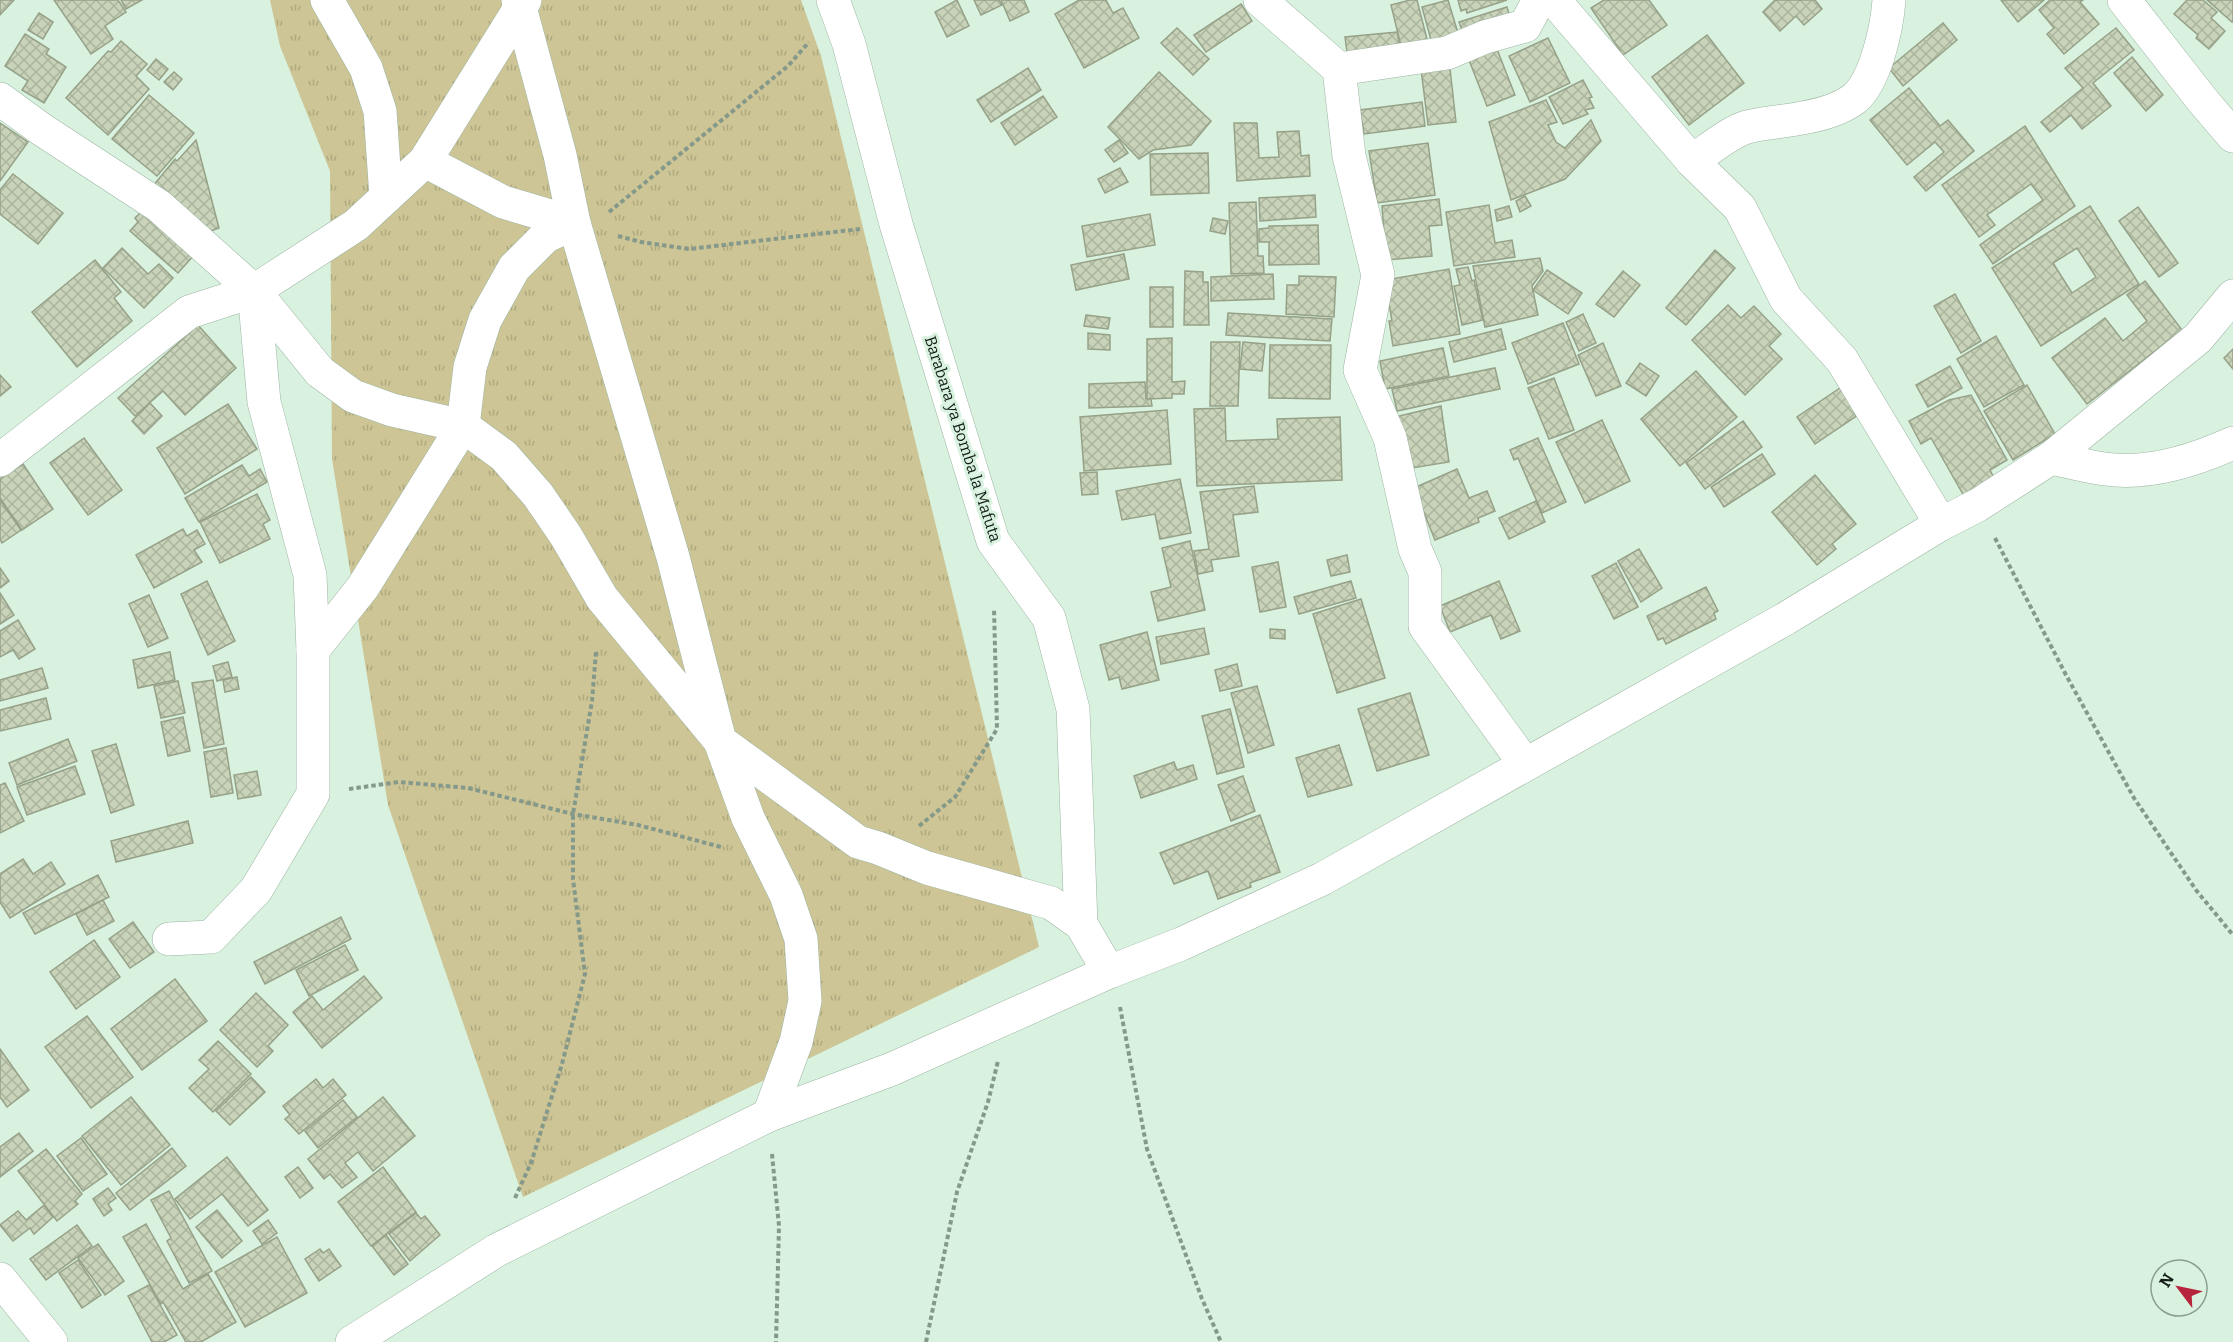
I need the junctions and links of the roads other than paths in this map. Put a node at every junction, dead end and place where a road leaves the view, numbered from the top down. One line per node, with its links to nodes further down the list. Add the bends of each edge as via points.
1 (327, 0): 14 (street, via 366,68 380,111)
2 (1260, 0): 9 (street)
3 (1539, 0): 9 (street, via 1525,26 1447,53)
4 (1554, 0): 13 (street)
5 (1889, 0): 13 (street, via 1872,74 1856,97 1837,110 1739,130)
6 (2124, 0): 11 (street)
7 (521, 3): 12 (street); 15 (street)
8 (835, 5): 26 (street, Barabara ya Bomba la Mafuta, via 849,44 896,225 993,541 1049,618 1073,709)
9 (1339, 69): 25 (street, via 1349,156 1378,275 1360,370 1390,438 1415,549 1425,572 1425,626)
10 (0, 99): 16 (street, via 159,206)
11 (2233, 136)
12 (425, 161): 14 (street); 15 (street, via 503,202)
13 (1692, 162): 22 (street, via 1740,208 1786,298 1842,360)
14 (386, 197): 16 (street, via 356,225)
15 (574, 223): 18 (street, via 545,237 514,268 496,299 470,367); 24 (street, via 673,558)
16 (254, 291): 18 (street, via 320,372 353,396 392,410); 21 (street, via 189,312); 23 (street, via 264,402 310,574)
17 (2233, 296): 20 (street, via 2198,339)
18 (463, 426): 23 (street, via 363,587); 24 (street, via 504,456 538,495 602,598)
19 (2233, 442): 20 (street, via 2206,455 2157,467 2116,470)
20 (2051, 458): 22 (street)
21 (0, 459)
22 (1941, 524): 25 (street, via 1785,619)
23 (313, 650): 27 (street, via 313,794 256,890 211,937)
24 (720, 741): 26 (street, via 858,842 927,868 1051,903); 29 (street, via 748,818 786,895 801,939 805,1001 796,1042)
25 (1526, 764): 28 (street, via 1322,879 1181,944)
26 (1081, 924): 28 (street, Barabara ya Bomba la Mafuta)
27 (169, 939)
28 (1109, 972): 29 (street, via 892,1069)
29 (769, 1115): 32 (street, via 497,1250)
30 (0, 1279): 31 (street)
31 (51, 1342)
32 (352, 1342)

